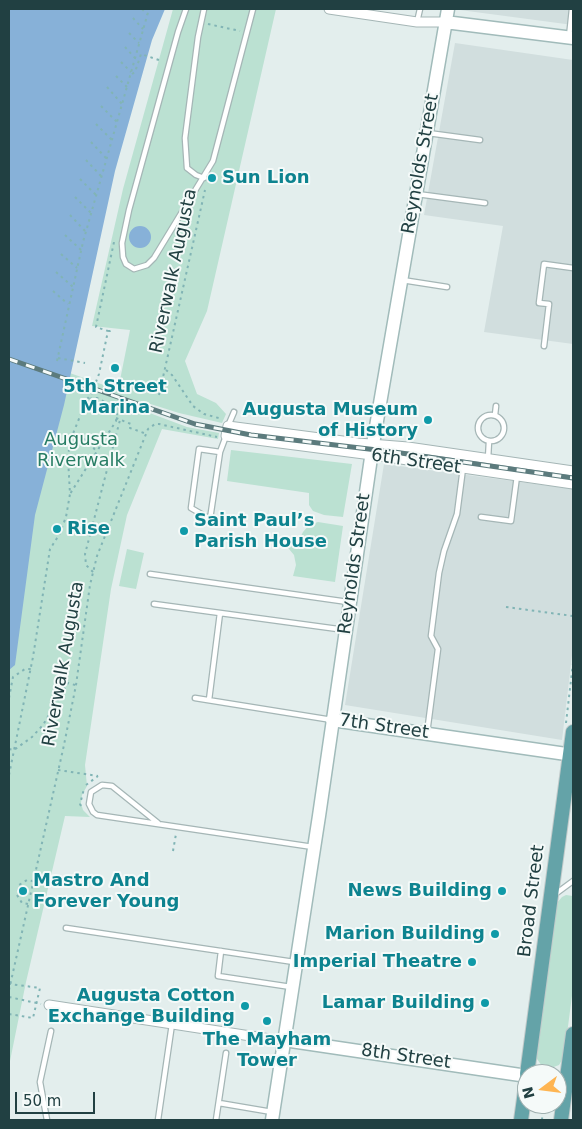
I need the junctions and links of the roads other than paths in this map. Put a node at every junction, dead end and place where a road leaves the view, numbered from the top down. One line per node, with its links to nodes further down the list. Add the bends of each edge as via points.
1 (186, 9): 13 (lane, via 129,210 122,243 126,264 134,269 140,268 154,258)
2 (204, 9): 13 (lane, via 185,138 187,168)
3 (253, 9): 13 (lane, via 213,161)
4 (329, 9): 8 (street)
5 (420, 9): 8 (lane)
6 (448, 9): 9 (main road, Reynolds Street)
7 (572, 9): 10 (lane)
8 (417, 22): 9 (street)
9 (446, 22): 10 (main road); 11 (main road, Reynolds Street)
10 (571, 38)
11 (427, 132): 12 (lane); 14 (main road, Reynolds Street)
12 (480, 140)
13 (204, 178)
14 (416, 193): 15 (lane); 17 (main road, Reynolds Street)
15 (485, 203)
16 (573, 268): 19 (lane, via 544,264 539,303 549,304)
17 (401, 279): 18 (lane); 26 (main road, Reynolds Street)
18 (447, 287)
19 (544, 346)
20 (496, 406): 22 (lane)
21 (234, 412): 23 (lane)
22 (495, 415): 25 (lane, via 503,422 504,431 498,439); 25 (lane, via 483,416 477,427 479,435)
23 (228, 426): 24 (street); 26 (street, 6th Street)
24 (226, 436): 26 (street, 6th Street); 27 (lane)
25 (489, 441): 28 (lane)
26 (372, 450): 28 (street, 6th Street, via 408,447); 29 (street, 6th Street); 35 (main road, Reynolds Street)
27 (220, 452): 27 (lane, via 199,449 197,459 190,508 210,519)
28 (488, 459): 30 (street, 6th Street)
29 (463, 468): 31 (street, 6th Street); 43 (lane, via 457,514 438,581 431,636 438,649)
30 (573, 471)
31 (517, 476): 32 (street, 6th Street); 33 (lane, via 511,521)
32 (573, 484)
33 (480, 517)
34 (150, 574): 35 (lane)
35 (350, 603): 38 (main road, Reynolds Street)
36 (154, 604): 37 (lane)
37 (220, 613): 38 (lane); 40 (lane)
38 (345, 630): 41 (main road, Reynolds Street)
39 (195, 698): 40 (lane, 7th Street)
40 (209, 700): 41 (lane, 7th Street)
41 (332, 720): 43 (main road, 7th Street); 46 (main road, Reynolds Street)
42 (573, 732): 44 (main road, Broad Street)
43 (427, 734): 44 (main road, 7th Street)
44 (572, 755): 48 (main road, Broad Street)
45 (158, 823): 45 (lane, via 97,814 90,804 91,792 102,785 112,786); 46 (lane)
46 (314, 847): 51 (main road, Reynolds Street)
47 (573, 881): 48 (lane)
48 (551, 897): 60 (main road, Broad Street)
49 (66, 928): 50 (lane)
50 (221, 951): 51 (lane); 52 (lane, via 218,976)
51 (296, 962): 52 (main road, Reynolds Street)
52 (292, 987): 58 (main road, Reynolds Street)
53 (49, 1005): 54 (street)
54 (172, 1024): 57 (street); 66 (lane)
55 (50, 1031): 65 (lane, via 40,1082)
56 (573, 1034): 62 (main road)
57 (270, 1039)
58 (284, 1040): 61 (main road, 8th Street); 64 (main road, Reynolds Street)
59 (226, 1053): 63 (lane)
60 (529, 1064)
61 (517, 1075)
62 (567, 1075)
63 (219, 1103): 64 (lane); 67 (lane)
64 (272, 1116)
65 (47, 1120)
66 (158, 1120)
67 (216, 1120)

